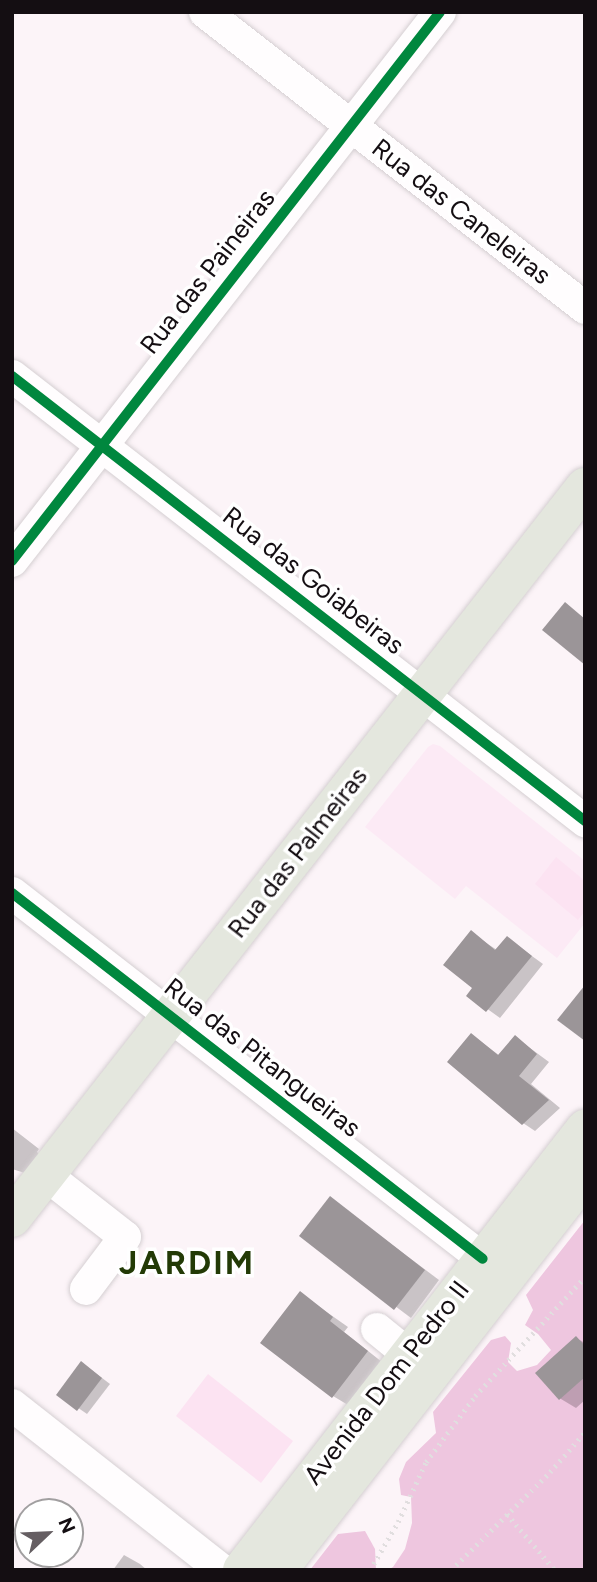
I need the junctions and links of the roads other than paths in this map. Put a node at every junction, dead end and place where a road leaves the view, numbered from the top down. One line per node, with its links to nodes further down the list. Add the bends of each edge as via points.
1 (205, 12): 3 (street, Rua das Caneleiras)
2 (440, 12): 3 (street, Rua das Paineiras)
3 (351, 126): 4 (street, Rua das Caneleiras); 6 (street, Rua das Paineiras)
4 (585, 309)
5 (12, 376): 6 (street, Rua das Goiabeiras)
6 (102, 445): 8 (street, Rua das Paineiras); 9 (street, Rua das Goiabeiras)
7 (585, 487): 9 (main road, Rua das Palmeiras)
8 (12, 561)
9 (422, 695): 10 (street, Rua das Goiabeiras); 12 (main road, Rua das Palmeiras)
10 (585, 821)
11 (12, 893): 12 (street, Rua das Pitangueiras)
12 (170, 1016): 14 (main road, Rua das Palmeiras); 17 (street, Rua das Pitangueiras)
13 (585, 1129): 17 (main road, Avenida Dom Pedro II)
14 (46, 1175): 16 (main road, Rua das Palmeiras); 18 (street, via 125,1237)
15 (585, 1176): 24 (main road, Avenida Dom Pedro II)
16 (12, 1218)
17 (483, 1259): 20 (main road, Avenida Dom Pedro II)
18 (86, 1289)
19 (377, 1329): 20 (street)
20 (409, 1355): 23 (main road, Avenida Dom Pedro II)
21 (12, 1405): 22 (street)
22 (222, 1570)
23 (242, 1570)
24 (278, 1570)

